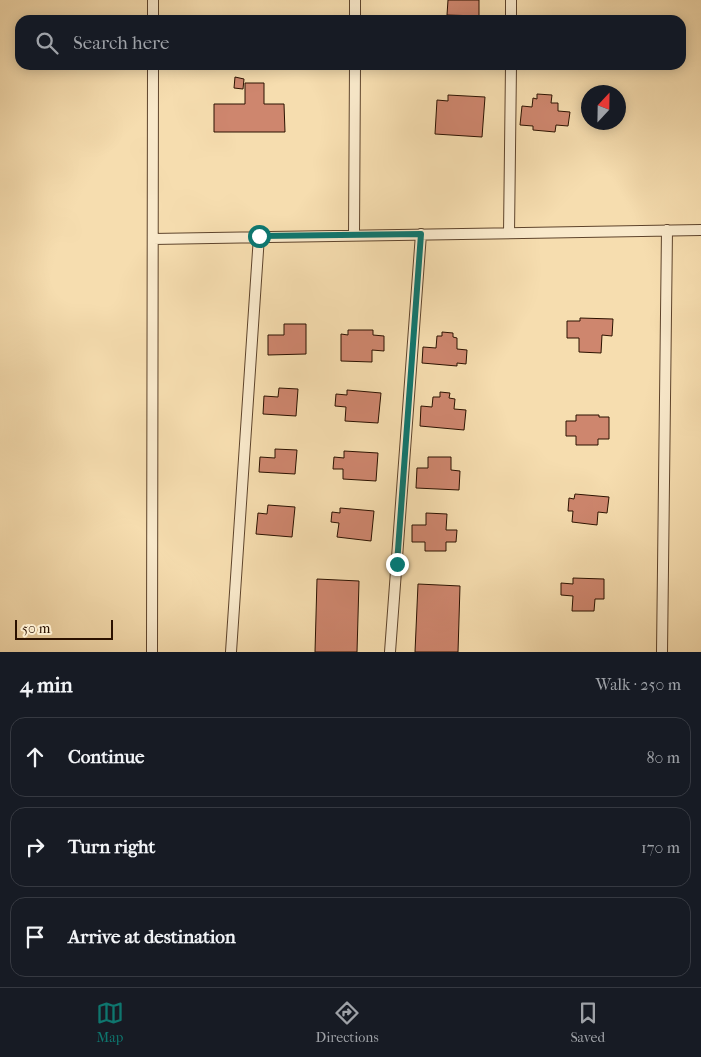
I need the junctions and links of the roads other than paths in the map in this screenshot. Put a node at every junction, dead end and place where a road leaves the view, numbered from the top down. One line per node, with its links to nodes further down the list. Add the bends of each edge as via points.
1 (153, 0): 4 (street)
2 (355, 0): 5 (street)
3 (511, 0): 6 (street)
4 (153, 15)
5 (355, 15)
6 (511, 15)
7 (153, 70): 16 (street)
8 (354, 70): 13 (street)
9 (511, 70): 12 (street)
10 (667, 230): 11 (street); 12 (street); 20 (street)
11 (701, 230)
12 (508, 233): 14 (street)
13 (354, 234): 14 (street); 15 (street)
14 (421, 234): 19 (street)
15 (259, 236): 16 (street); 18 (street)
16 (153, 239): 17 (street)
17 (152, 652)
18 (231, 652)
19 (390, 652)
20 (662, 652)

